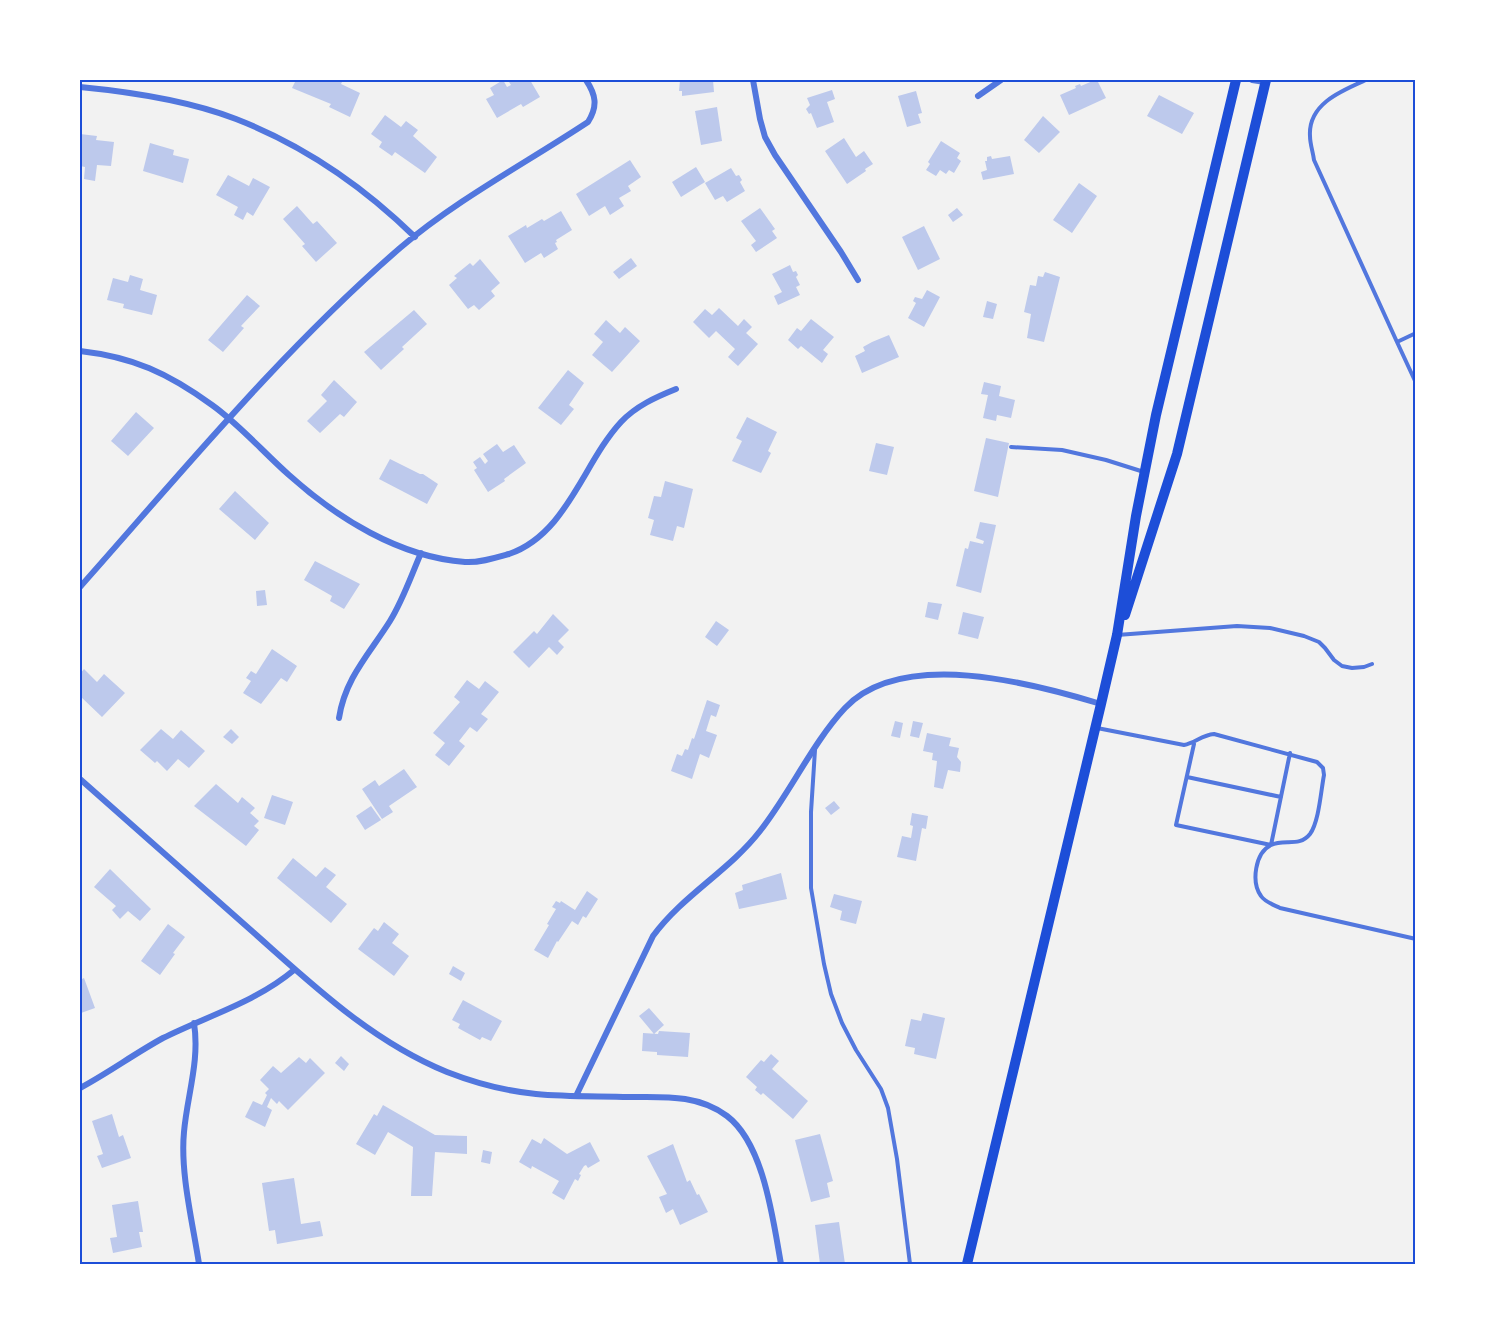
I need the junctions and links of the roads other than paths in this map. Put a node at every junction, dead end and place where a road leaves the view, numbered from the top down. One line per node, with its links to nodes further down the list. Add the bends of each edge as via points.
1 (586, 80): 10 (street, via 596,105 588,122)
2 (753, 80): 11 (street, via 763,128 775,155)
3 (1001, 80): 9 (street)
4 (1236, 80): 19 (main road)
5 (1252, 80): 7 (street)
6 (1366, 80): 13 (lane, via 1325,101 1313,117 1310,135 1314,160)
7 (1265, 81): 22 (main road, via 1177,454)
8 (80, 87): 10 (street, via 164,98 266,132 359,188)
9 (978, 96)
10 (415, 237): 17 (street, via 301,339)
11 (858, 280)
12 (1416, 333): 13 (lane)
13 (1397, 342): 15 (lane)
14 (80, 351): 17 (street, via 104,353 145,365 177,381)
15 (1416, 383)
16 (676, 389): 20 (street, via 648,401 622,421 563,509 533,542 504,555 474,562)
17 (228, 418): 20 (street, via 336,513 390,543); 21 (street)
18 (1011, 447): 19 (lane, via 1062,450)
19 (1145, 472): 22 (main road)
20 (420, 553): 25 (street, via 401,601 348,683)
21 (80, 587)
22 (1117, 635): 23 (lane, via 1270,627 1319,642 1342,666 1364,668); 24 (main road)
23 (1372, 664)
24 (1101, 704): 26 (main road); 28 (street, via 1006,679 896,679 877,685 847,706)
25 (339, 717)
26 (1096, 728): 27 (lane, via 1184,746); 42 (main road)
27 (1194, 744): 29 (lane, via 1214,734); 30 (lane)
28 (815, 749): 38 (street, via 743,851 667,917 653,936); 41 (lane, via 811,888 824,964 842,1023 888,1108)
29 (1290, 753): 32 (lane); 33 (lane, via 1323,768 1313,828 1302,840)
30 (1186, 777): 32 (lane); 33 (lane, via 1176,825)
31 (80, 779): 35 (street)
32 (1281, 796): 33 (lane)
33 (1270, 845): 34 (lane, via 1261,855 1256,874 1261,896 1272,904)
34 (1416, 939)
35 (294, 970): 36 (street, via 260,995); 38 (street, via 381,1037 447,1072 510,1090)
36 (194, 1023): 37 (street); 39 (street, via 196,1057 184,1133 184,1164)
37 (80, 1088)
38 (576, 1096): 40 (street, via 679,1098 704,1104 727,1116 752,1147 760,1166)
39 (199, 1264)
40 (781, 1264)
41 (910, 1264)
42 (967, 1264)

